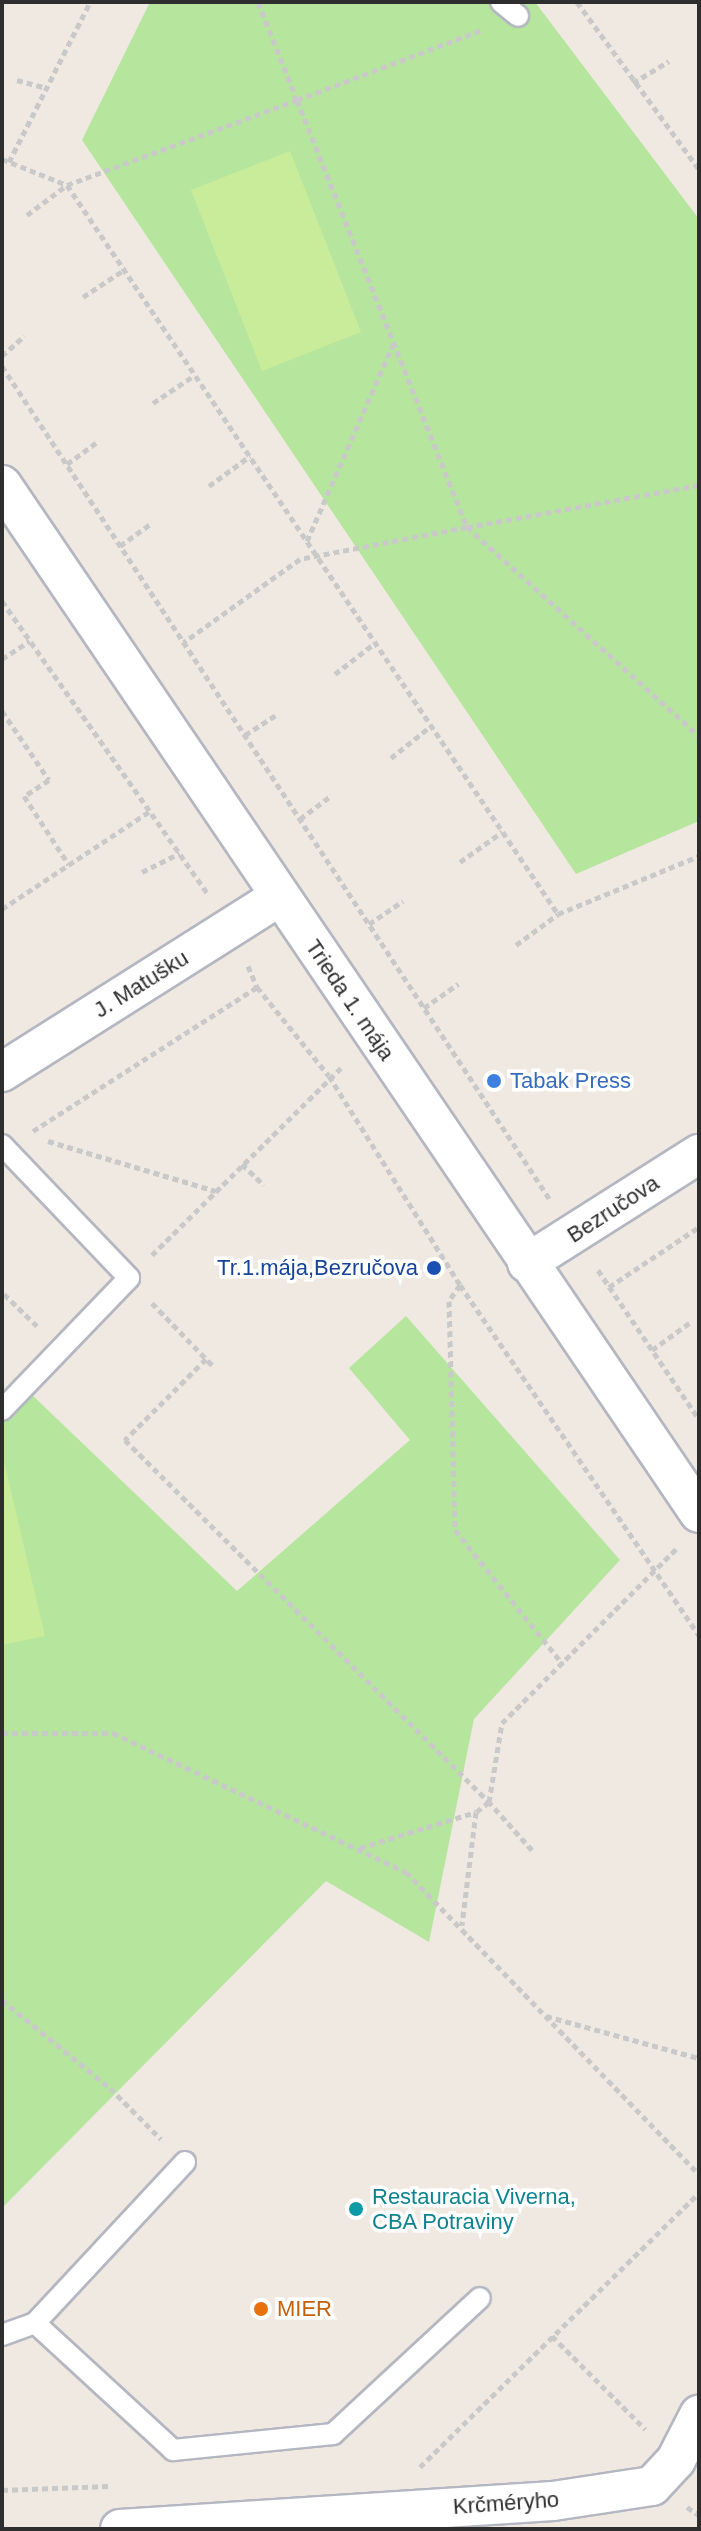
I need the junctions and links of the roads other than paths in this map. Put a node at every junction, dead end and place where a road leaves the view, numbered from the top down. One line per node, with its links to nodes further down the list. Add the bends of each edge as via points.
1 (501, 2): 2 (lane)
2 (518, 16)
3 (2, 485): 4 (street, Trieda 1. mája)
4 (279, 897): 5 (street, J. Matušku); 8 (street, Trieda 1. mája)
5 (2, 1072)
6 (2, 1145): 9 (lane, via 129,1278)
7 (699, 1154): 8 (street, Bezručova)
8 (527, 1263): 10 (street, Trieda 1. mája)
9 (2, 1410)
10 (694, 1526)
11 (185, 2162): 13 (lane)
12 (480, 2298): 13 (lane, via 333,2434 173,2450)
13 (35, 2323): 14 (lane)
14 (2, 2335)
15 (699, 2415): 16 (street, Krčméryho, via 664,2473 553,2501)
16 (120, 2529)

